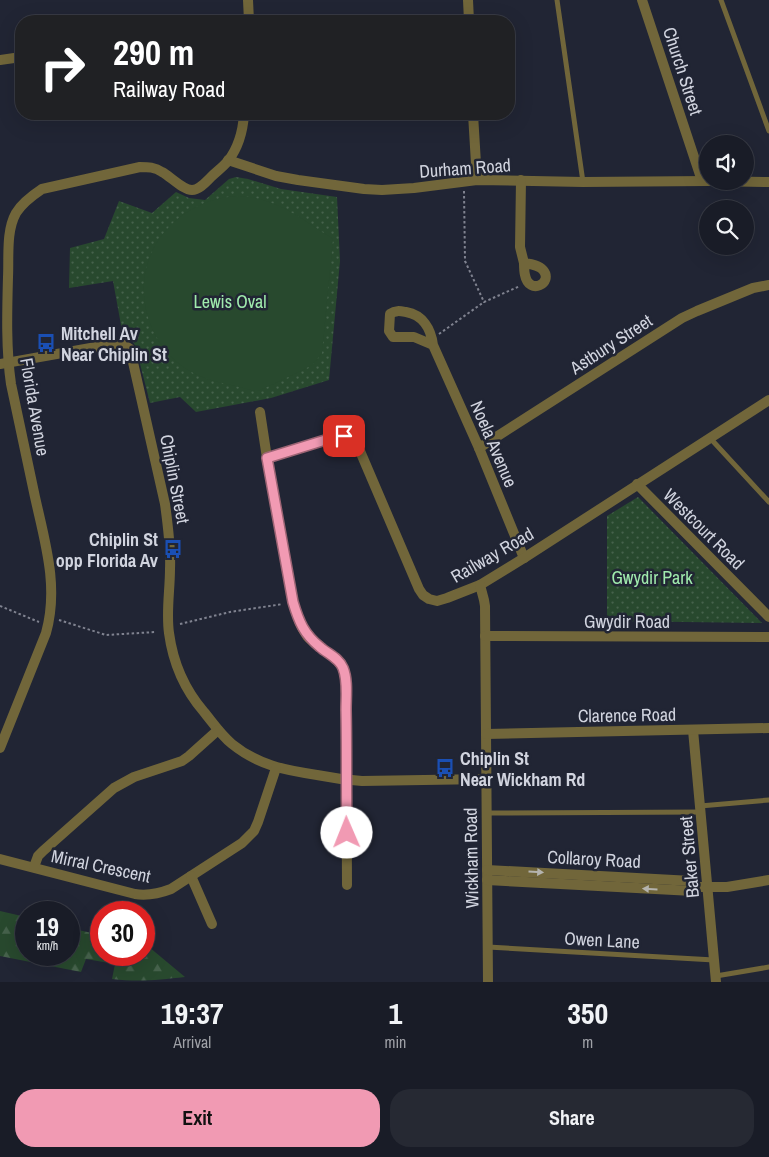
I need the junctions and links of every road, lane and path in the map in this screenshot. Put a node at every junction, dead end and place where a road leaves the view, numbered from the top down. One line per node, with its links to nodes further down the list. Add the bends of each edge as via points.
1 (248, 0): 6 (street)
2 (468, 0): 7 (street)
3 (557, 0): 18 (lane)
4 (642, 0): 13 (street, Church Street)
5 (721, 0): 12 (lane)
6 (249, 15)
7 (469, 15)
8 (15, 58): 9 (street)
9 (0, 60)
10 (244, 120): 14 (street)
11 (473, 120): 15 (street)
12 (769, 131)
13 (699, 159)
14 (228, 160): 15 (street, Durham Road, via 276,176 364,189 398,189); 28 (street, Florida Avenue, via 205,183 191,190 162,171 140,167 42,189 32,196 17,211 10,230)
15 (477, 180): 16 (street, Durham Road)
16 (521, 180): 18 (street, Durham Road); 22 (street, via 520,247)
17 (699, 181): 18 (street, Durham Road)
18 (583, 182)
19 (754, 182): 20 (street, Durham Road)
20 (769, 182)
21 (464, 191): 25 (path, via 465,261)
22 (524, 263)
23 (769, 285): 32 (street, Astbury Street, via 753,288 682,318)
24 (520, 286): 25 (path)
25 (484, 302): 26 (path)
26 (439, 334)
27 (433, 345): 27 (street, Noela Avenue, via 427,326 418,316 399,311 390,314 388,330 393,336 414,337); 32 (street, Noela Avenue)
28 (4, 364): 48 (street, Chiplin Street, via 113,344 130,349 165,504 170,547 168,619 173,654 194,700); 51 (street, Florida Avenue, via 49,560 52,596 44,639)
29 (769, 400): 31 (street, Railway Road)
30 (260, 412): 33 (street)
31 (709, 438): 34 (street, Railway Road); 35 (lane)
32 (478, 448): 36 (street, Noela Avenue)
33 (267, 458): 37 (street, Railway Road, via 335,437 350,438 356,444 422,595 437,601); 53 (street, via 297,615 307,636 335,658 344,671)
34 (637, 484): 36 (street, Railway Road); 40 (street, Westcourt Road)
35 (769, 502)
36 (524, 558): 37 (street, Railway Road)
37 (480, 585): 45 (street, Wickham Road, via 484,600)
38 (284, 604): 43 (path)
39 (0, 606): 42 (path)
40 (769, 617)
41 (59, 620): 44 (path, via 106,635)
42 (39, 622)
43 (180, 624)
44 (156, 632)
45 (485, 636): 46 (street, Gwydir Road); 50 (street, Wickham Road)
46 (769, 637)
47 (769, 728): 49 (street, Clarence Road)
48 (218, 730): 52 (street, Chiplin Street, via 252,758); 59 (street, via 182,761 134,776 114,788 38,856)
49 (693, 730): 50 (street, Clarence Road); 56 (street, Baker Street)
50 (486, 734): 54 (street, Wickham Road)
51 (0, 748)
52 (276, 768): 53 (street, Chiplin Street); 61 (street, Mirral Crescent, via 254,831 242,843)
53 (346, 780): 54 (street, Chiplin Street); 63 (street)
54 (486, 780): 57 (street, Wickham Road)
55 (769, 800): 56 (lane)
56 (700, 809): 57 (lane); 64 (street, Baker Street)
57 (487, 814): 60 (street, Wickham Road)
58 (0, 859): 59 (street)
59 (34, 868): 61 (street, Mirral Crescent, via 143,895 171,889)
60 (487, 875): 64 (street, Collaroy Road, via 692,881 697,887); 66 (street, Wickham Road)
61 (191, 876): 65 (street)
62 (769, 880): 64 (street, Collaroy Road)
63 (347, 886)
64 (708, 888): 67 (street, Baker Street)
65 (212, 924)
66 (488, 946): 67 (lane, Owen Lane); 70 (street, Wickham Road)
67 (714, 960): 69 (street, Baker Street)
68 (769, 967): 69 (lane)
69 (716, 979)
70 (488, 982)

